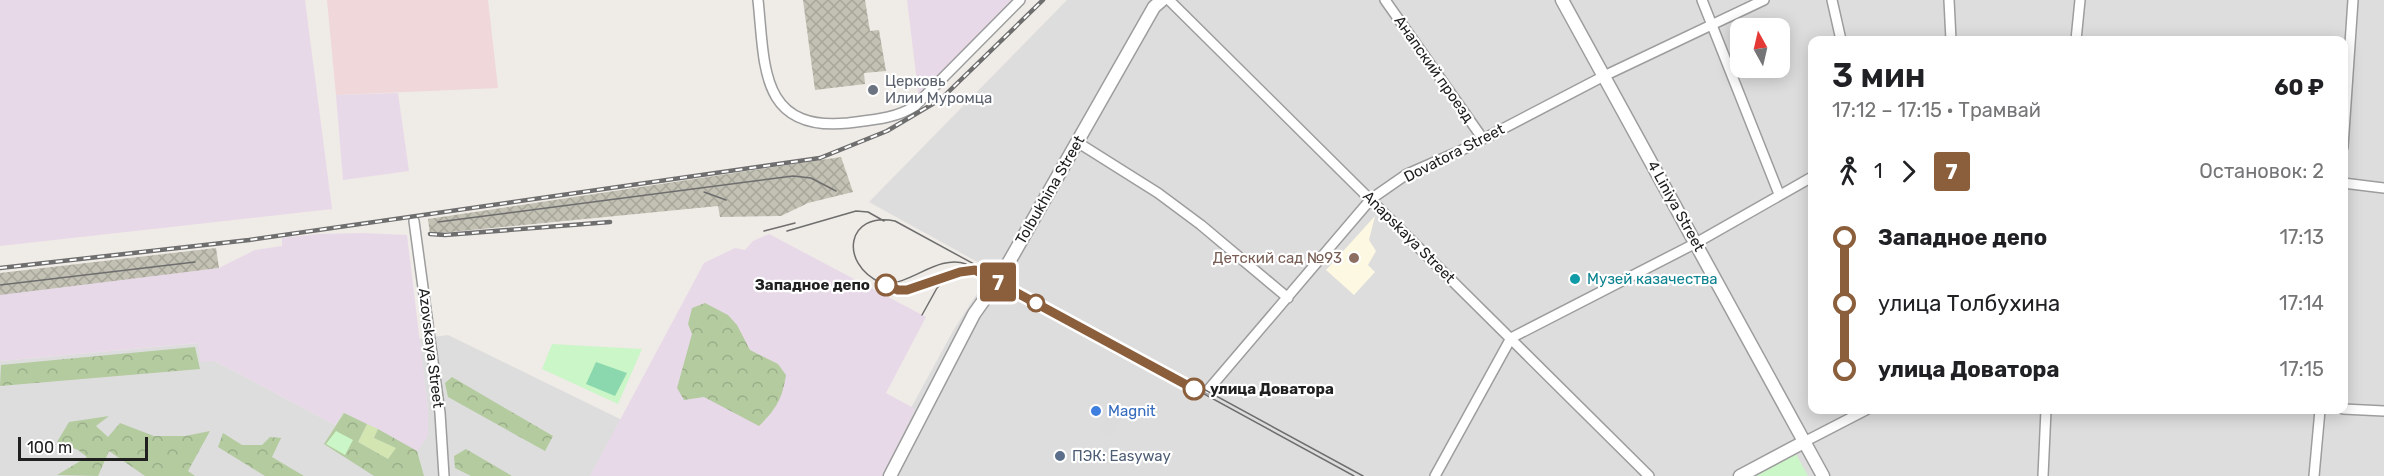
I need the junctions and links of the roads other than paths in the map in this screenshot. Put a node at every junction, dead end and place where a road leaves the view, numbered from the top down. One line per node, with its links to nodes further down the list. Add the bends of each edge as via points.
1 (758, 0): 2 (street, via 772,93 783,108 801,118 831,124 884,118 915,106)
2 (1020, 0)
3 (1162, 0): 20 (street, Tolbukhina Street, via 1154,7)
4 (1169, 0): 25 (street, Anapskaya Street)
5 (1385, 0): 19 (street, Анапский проезд)
6 (1562, 0): 18 (street, 4 Liniya Street)
7 (1702, 0): 13 (street)
8 (1764, 0): 13 (street, Dovatora Street)
9 (1832, 0): 14 (street)
10 (1949, 0): 15 (street)
11 (2080, 0): 16 (street)
12 (2353, 0): 17 (street)
13 (1712, 23): 18 (street, Dovatora Street); 24 (street)
14 (1840, 36)
15 (1951, 36)
16 (2076, 36)
17 (2348, 74)
18 (1604, 76): 19 (street, Dovatora Street); 27 (street, 4 Liniya Street)
19 (1483, 139): 25 (street, Dovatora Street, via 1407,174)
20 (1077, 142): 28 (street, via 1158,193); 38 (street, Tolbukhina Street, via 1001,276 974,314)
21 (1808, 179): 24 (street)
22 (2348, 184): 23 (street)
23 (2384, 188)
24 (1779, 194): 27 (street)
25 (1371, 199): 28 (street, Dovatora Street); 29 (street, Anapskaya Street)
26 (414, 221): 37 (street, Azovskaya Street, via 440,413)
27 (1696, 243): 29 (street); 36 (street, 4 Liniya Street)
28 (1288, 298): 30 (street, Dovatora Street)
29 (1511, 339): 39 (street); 40 (street, Anapskaya Street)
30 (1209, 389)
31 (2348, 408): 32 (street)
32 (2384, 411)
33 (1858, 414): 36 (street)
34 (2046, 414): 43 (street)
35 (2320, 414): 44 (street)
36 (1804, 442): 41 (street); 42 (street, 4 Liniya Street)
37 (444, 476)
38 (890, 476)
39 (1435, 476)
40 (1649, 476)
41 (1740, 476)
42 (1823, 476)
43 (2043, 476)
44 (2314, 476)

